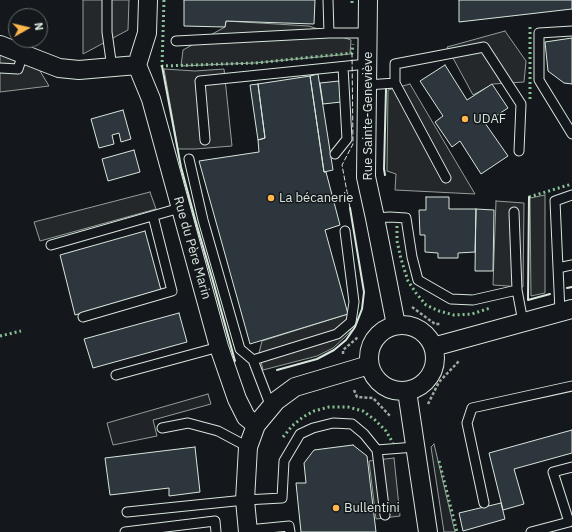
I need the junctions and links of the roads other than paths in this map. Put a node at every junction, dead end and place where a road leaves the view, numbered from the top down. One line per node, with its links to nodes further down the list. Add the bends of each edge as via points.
1 (107, 0): 15 (lane, via 107,32)
2 (148, 0): 12 (street, via 147,33)
3 (328, 0): 6 (lane)
4 (368, 0): 7 (street, Rue Sainte-Geneviève)
5 (572, 31): 18 (lane, via 539,33 539,80)
6 (329, 33): 7 (lane); 8 (lane)
7 (368, 33): 11 (street, Rue Sainte-Geneviève)
8 (176, 40)
9 (0, 45): 10 (street)
10 (23, 54): 14 (lane, via 18,69); 15 (street, via 59,68)
11 (367, 64): 13 (lane); 17 (street, Rue Sainte-Geneviève)
12 (137, 65): 15 (street); 25 (street, Rue du Père Marin, via 151,98)
13 (343, 67): 19 (lane, via 200,82); 21 (lane, via 347,139)
14 (0, 68)
15 (112, 68)
16 (395, 83): 17 (lane); 20 (lane, via 395,64 484,47 521,104); 23 (lane)
17 (367, 85): 28 (street, Rue Sainte-Geneviève, via 366,177)
18 (572, 134)
19 (205, 140)
20 (519, 151)
21 (335, 154)
22 (189, 159): 40 (lane, via 203,220 240,349)
23 (446, 178)
24 (572, 195): 32 (lane, via 555,201)
25 (180, 208): 27 (lane); 38 (street, Rue du Père Marin)
26 (514, 212): 33 (lane)
27 (153, 216): 30 (lane); 35 (lane, via 172,292)
28 (375, 218): 33 (lane, via 406,218 418,280 451,299 473,300); 37 (street, Rue Sainte-Geneviève)
29 (345, 231): 40 (lane, via 354,302 351,322 337,334)
30 (51, 245)
31 (572, 265): 32 (lane)
32 (558, 268): 34 (lane)
33 (517, 290): 36 (lane)
34 (566, 310): 36 (street)
35 (83, 317)
36 (523, 322): 39 (street)
37 (396, 325): 39 (street, via 411,326 425,334); 41 (street, via 383,330 374,339 369,352)
38 (219, 347): 42 (lane); 46 (street, Rue du Père Marin, via 237,399 246,417)
39 (433, 347): 44 (street, via 435,362 430,375 420,386)
40 (253, 360): 45 (lane)
41 (369, 365): 44 (street, via 374,376 383,385 394,390); 45 (street, via 296,387)
42 (116, 375)
43 (572, 386): 53 (lane, via 472,408 467,424)
44 (407, 390): 49 (street)
45 (271, 407): 46 (street)
46 (256, 425): 48 (street)
47 (162, 428): 48 (lane, via 188,423 218,431)
48 (248, 447): 52 (street)
49 (415, 447): 50 (lane); 60 (street)
50 (377, 450): 52 (lane, via 352,424 333,423 313,428 300,434 284,461 282,498); 55 (lane)
51 (572, 467): 61 (lane, via 553,472 569,522)
52 (245, 500): 54 (lane); 56 (street)
53 (484, 503)
54 (127, 512)
55 (384, 515)
56 (248, 531): 59 (lane, via 289,526)
57 (125, 532): 58 (lane, via 215,522)
58 (216, 532)
59 (290, 532)
60 (428, 532)
61 (531, 532)

